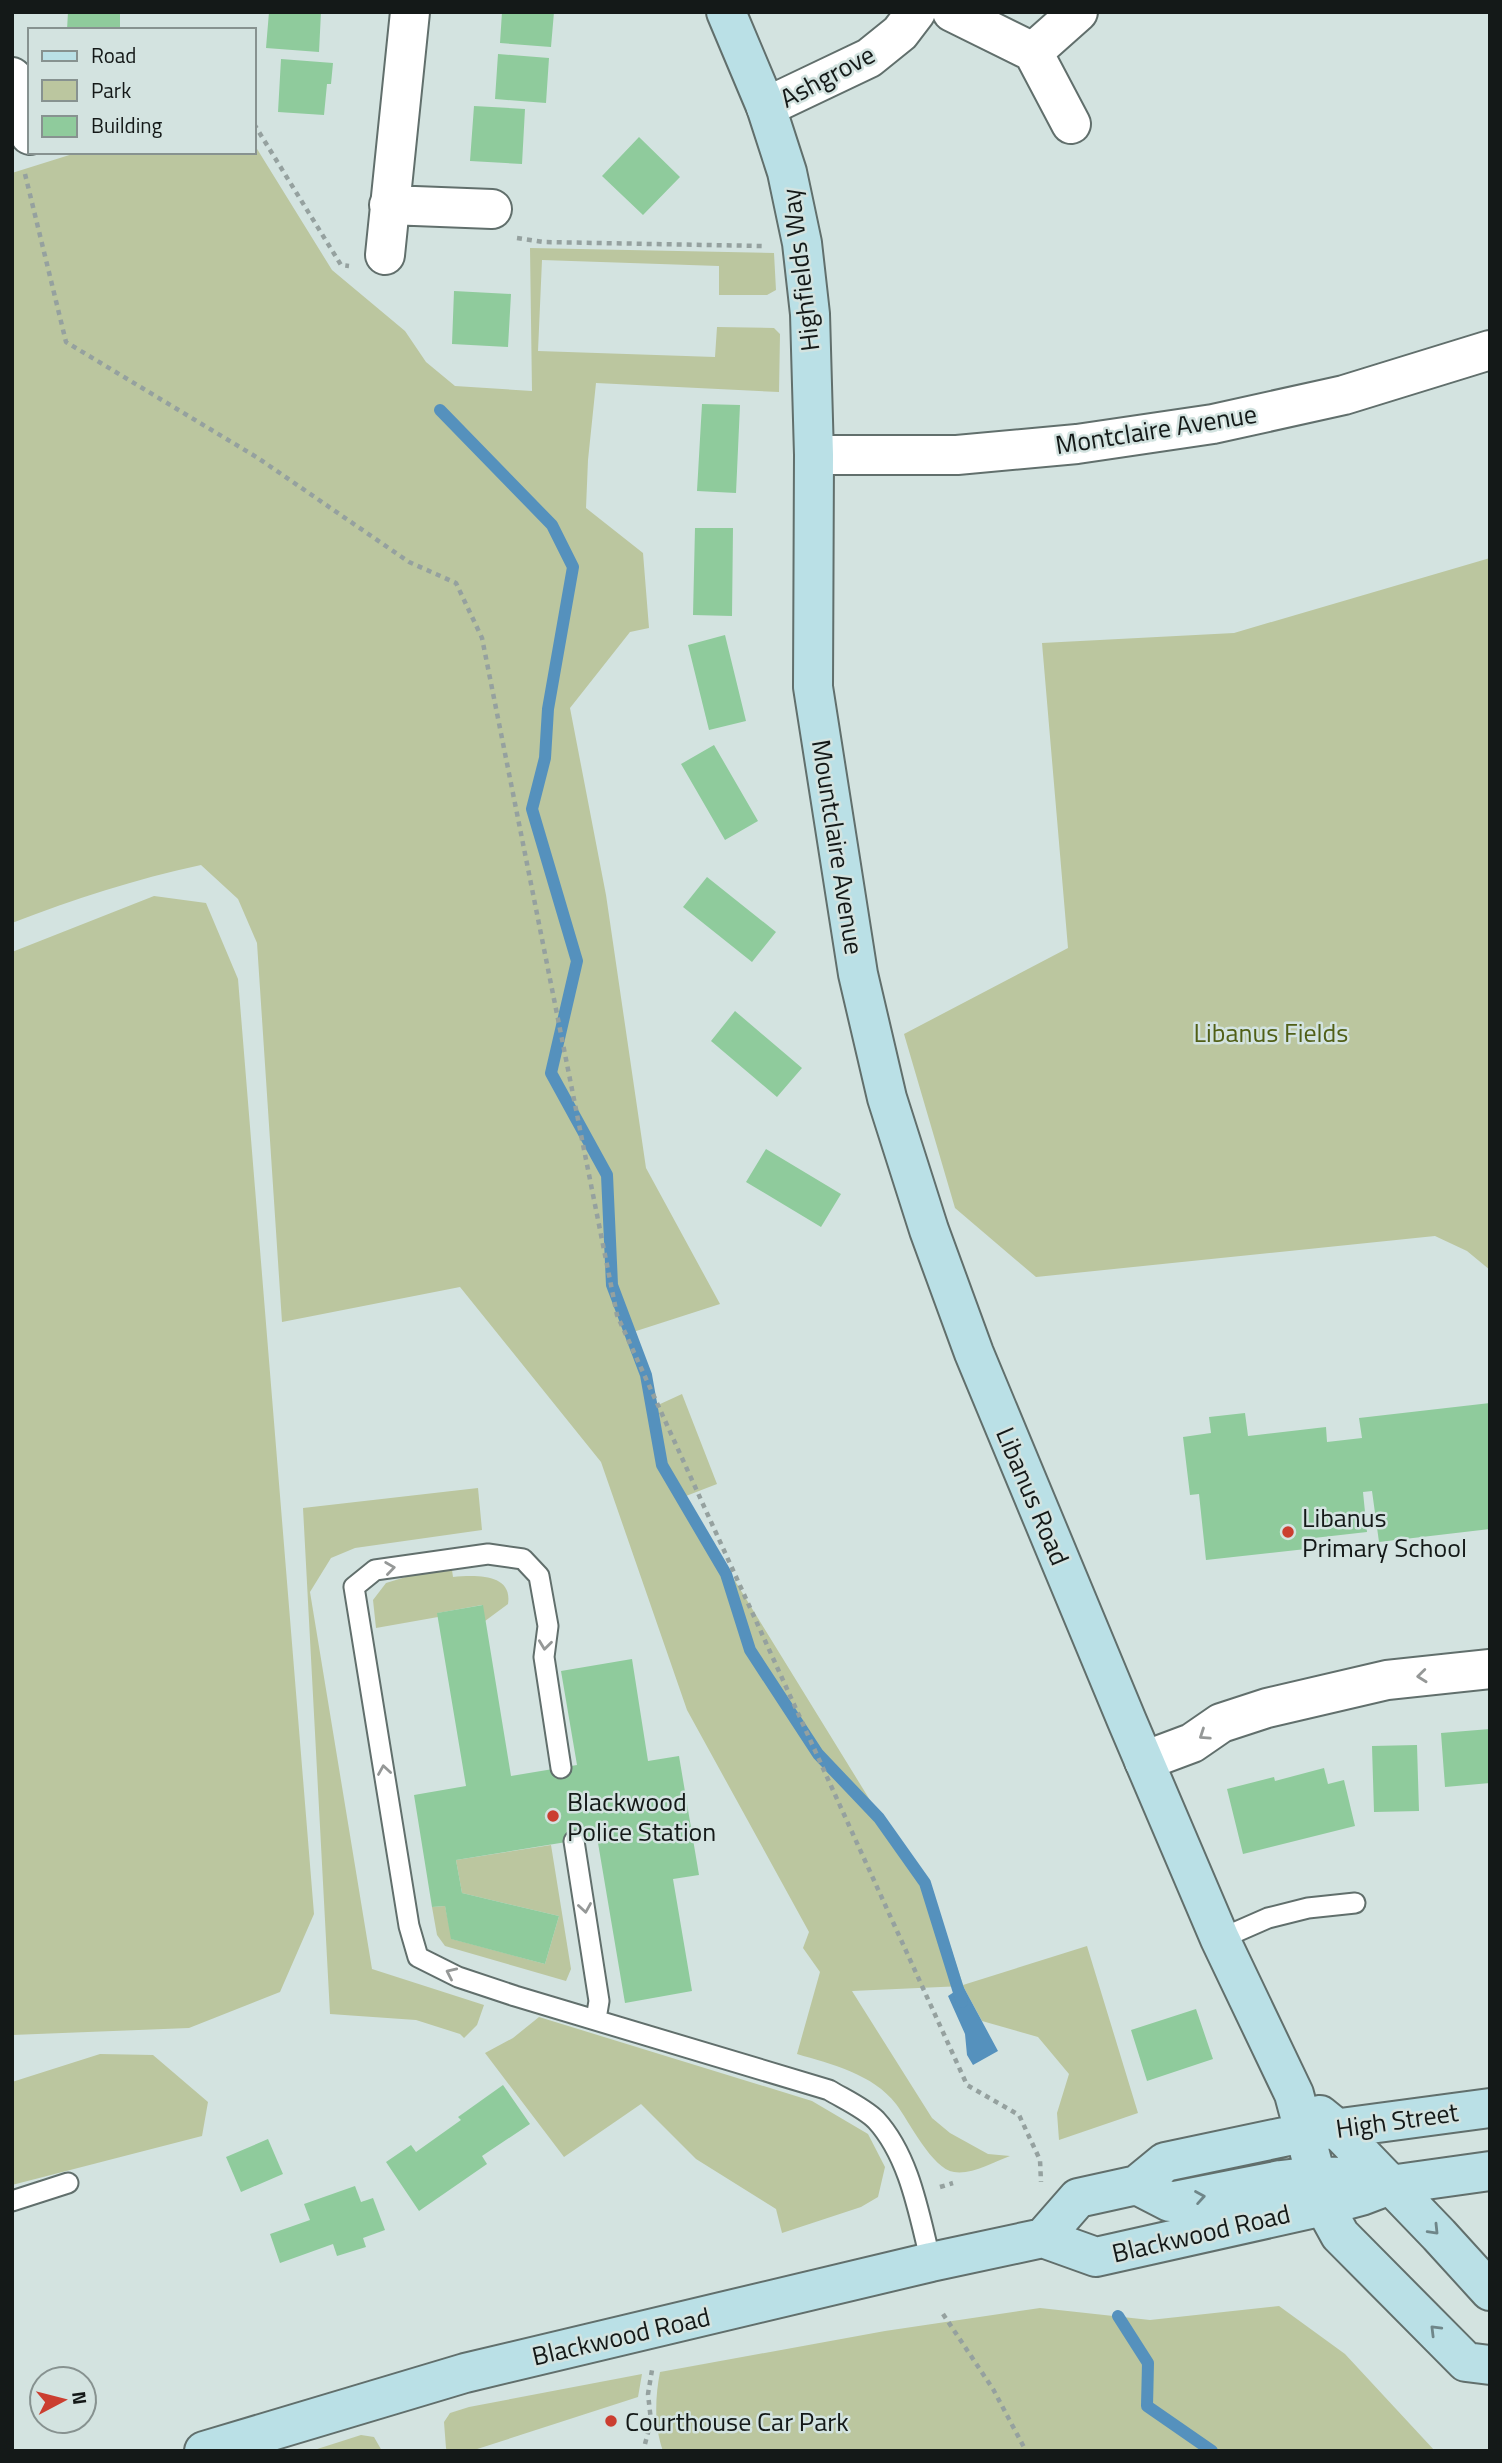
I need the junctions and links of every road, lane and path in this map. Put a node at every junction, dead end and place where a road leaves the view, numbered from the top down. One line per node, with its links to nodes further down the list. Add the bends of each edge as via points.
1 (410, 12): 13 (street)
2 (726, 12): 8 (main road, Highfields Way)
3 (916, 12): 8 (street, Ashgrove, via 900,33 869,58)
4 (952, 12): 6 (street)
5 (1078, 12): 6 (street)
6 (1033, 52): 9 (street)
7 (12, 77): 11 (street)
8 (766, 107): 15 (main road, Highfields Way, via 788,172)
9 (1072, 124)
10 (256, 127): 16 (path, via 341,265)
11 (28, 129)
12 (24, 173): 35 (path, via 66,342 258,458 409,562 456,583 482,638 617,1315 967,2085 1019,2115 1030,2137 1040,2160)
13 (389, 205): 14 (street); 16 (street)
14 (498, 222): 15 (path, via 557,242)
15 (802, 243): 18 (main road, Highfields Way, via 810,314)
16 (369, 260)
17 (1490, 350): 18 (street, Montclaire Avenue, via 1344,394 1199,426 957,455)
18 (814, 455): 19 (main road, Mountclaire Avenue, via 815,701 858,974 887,1098)
19 (929, 1230): 21 (main road, Libanus Road, via 984,1377)
20 (1490, 1669): 21 (street, one-way to 21, via 1387,1680 1266,1708 1221,1723 1192,1743)
21 (1144, 1761): 25 (main road, Libanus Road)
22 (561, 1768): 26 (lane, one-way to 22, via 458,1977 418,1957 409,1926 354,1587 375,1570 488,1554 523,1559 539,1576 548,1626 544,1657)
23 (574, 1841): 26 (lane, one-way to 26, via 599,2001)
24 (1355, 1903): 25 (lane, via 1268,1918)
25 (1220, 1939): 28 (main road, Libanus Road, via 1294,2094)
26 (596, 2019): 36 (lane, via 830,2090 875,2119 899,2155)
27 (1490, 2108): 28 (main road, High Street)
28 (1320, 2130): 31 (main road, via 1165,2162); 32 (main road, Libanus Road); 33 (main road)
29 (1490, 2171): 33 (main road)
30 (68, 2183): 34 (lane)
31 (1137, 2185): 32 (main road, one-way to 32, via 1170,2202 1281,2180); 35 (main road, via 1078,2198)
32 (1320, 2191): 33 (main road, Blackwood Road); 35 (main road, Blackwood Road, via 1096,2257); 40 (main road, Libanus Road, one-way to 32, via 1466,2362 1340,2235)
33 (1375, 2191): 37 (main road, one-way to 37, via 1439,2235)
34 (12, 2201)
35 (1042, 2238): 36 (main road, Blackwood Road)
36 (931, 2262): 42 (main road, Blackwood Road, via 465,2373)
37 (1490, 2291)
38 (943, 2314): 43 (path, via 993,2389)
39 (653, 2365): 41 (path, via 648,2394 652,2421)
40 (1490, 2365)
41 (645, 2444)
42 (204, 2451)
43 (1026, 2451)

